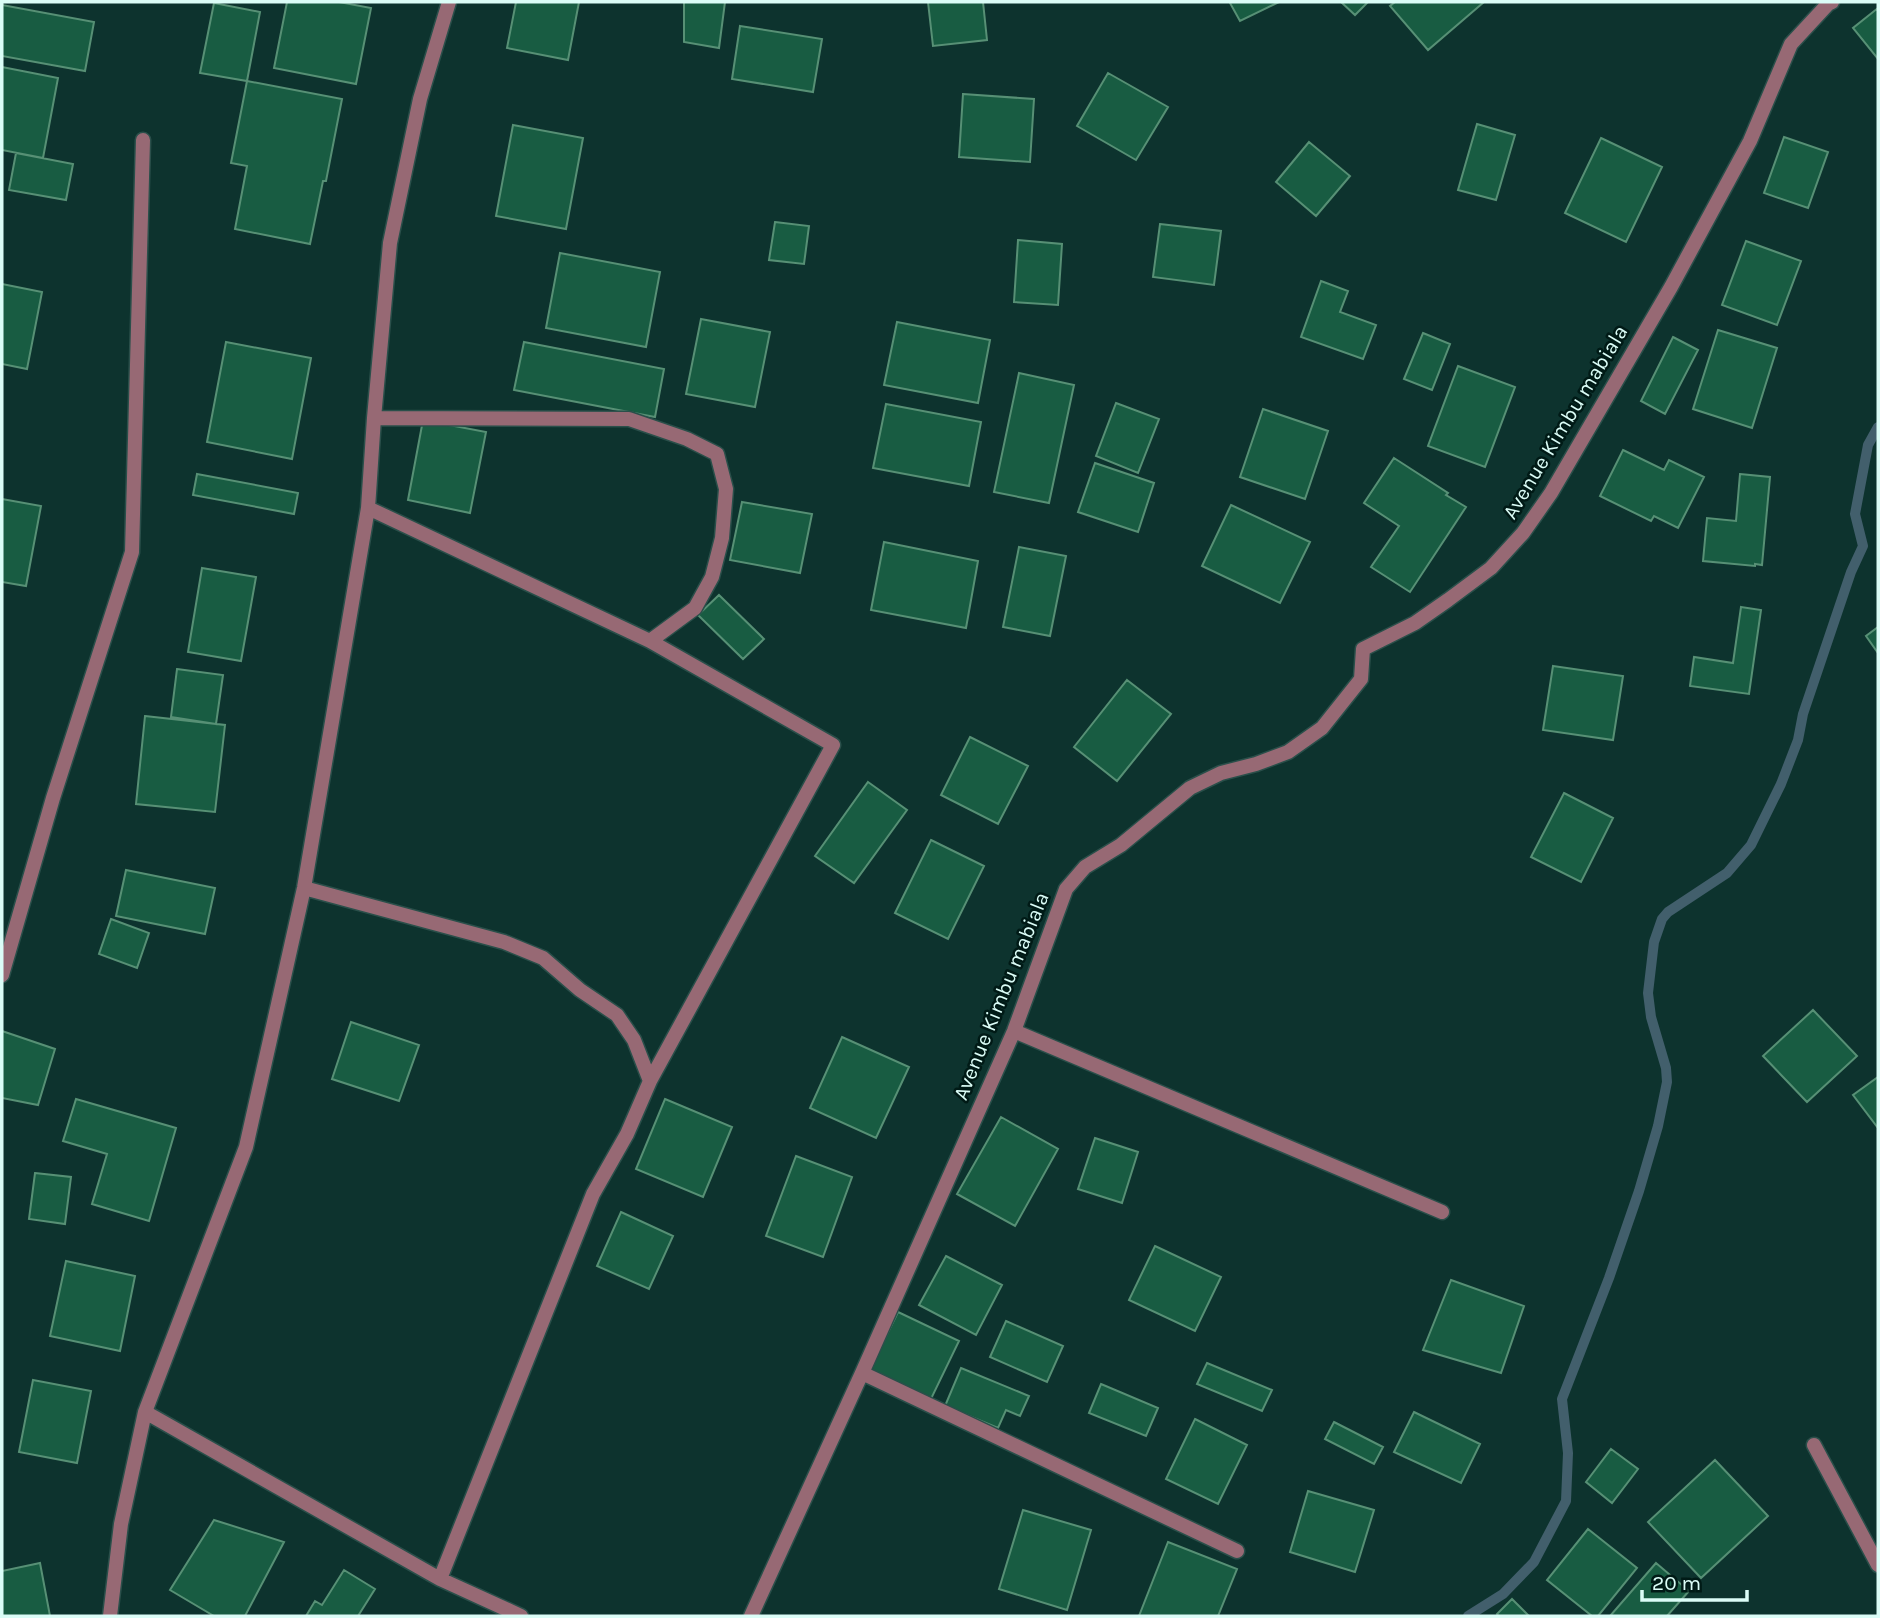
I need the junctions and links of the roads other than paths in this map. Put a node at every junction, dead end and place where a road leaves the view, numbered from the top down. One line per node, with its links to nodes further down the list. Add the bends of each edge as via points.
1 (449, 2): 4 (street, via 420,99 390,243)
2 (1832, 2): 9 (street, Avenue Kimbu mabiala, via 1791,44 1751,141 1551,494 1523,533 1491,568 1415,623 1363,649 1361,679 1322,728 1288,752 1221,773 1191,788 1121,845 1085,867 1066,889)
3 (144, 140): 8 (street, via 132,552)
4 (374, 418): 5 (street); 6 (street, via 629,419 717,454 726,489 722,538 712,577 695,608)
5 (368, 508): 6 (street); 7 (street)
6 (650, 641): 10 (street, via 832,745)
7 (304, 888): 10 (street, via 544,958 617,1015 634,1040); 13 (street, via 246,1147)
8 (2, 975)
9 (1014, 1031): 11 (street); 12 (street, Avenue Kimbu mabiala)
10 (650, 1081): 17 (street, via 593,1194)
11 (1442, 1212)
12 (862, 1373): 15 (street); 20 (street, Avenue Kimbu mabiala)
13 (145, 1412): 17 (street); 18 (street, via 121,1524)
14 (1814, 1445): 16 (street)
15 (1237, 1551)
16 (1878, 1565)
17 (440, 1579): 19 (street)
18 (110, 1616)
19 (522, 1616)
20 (751, 1616)

